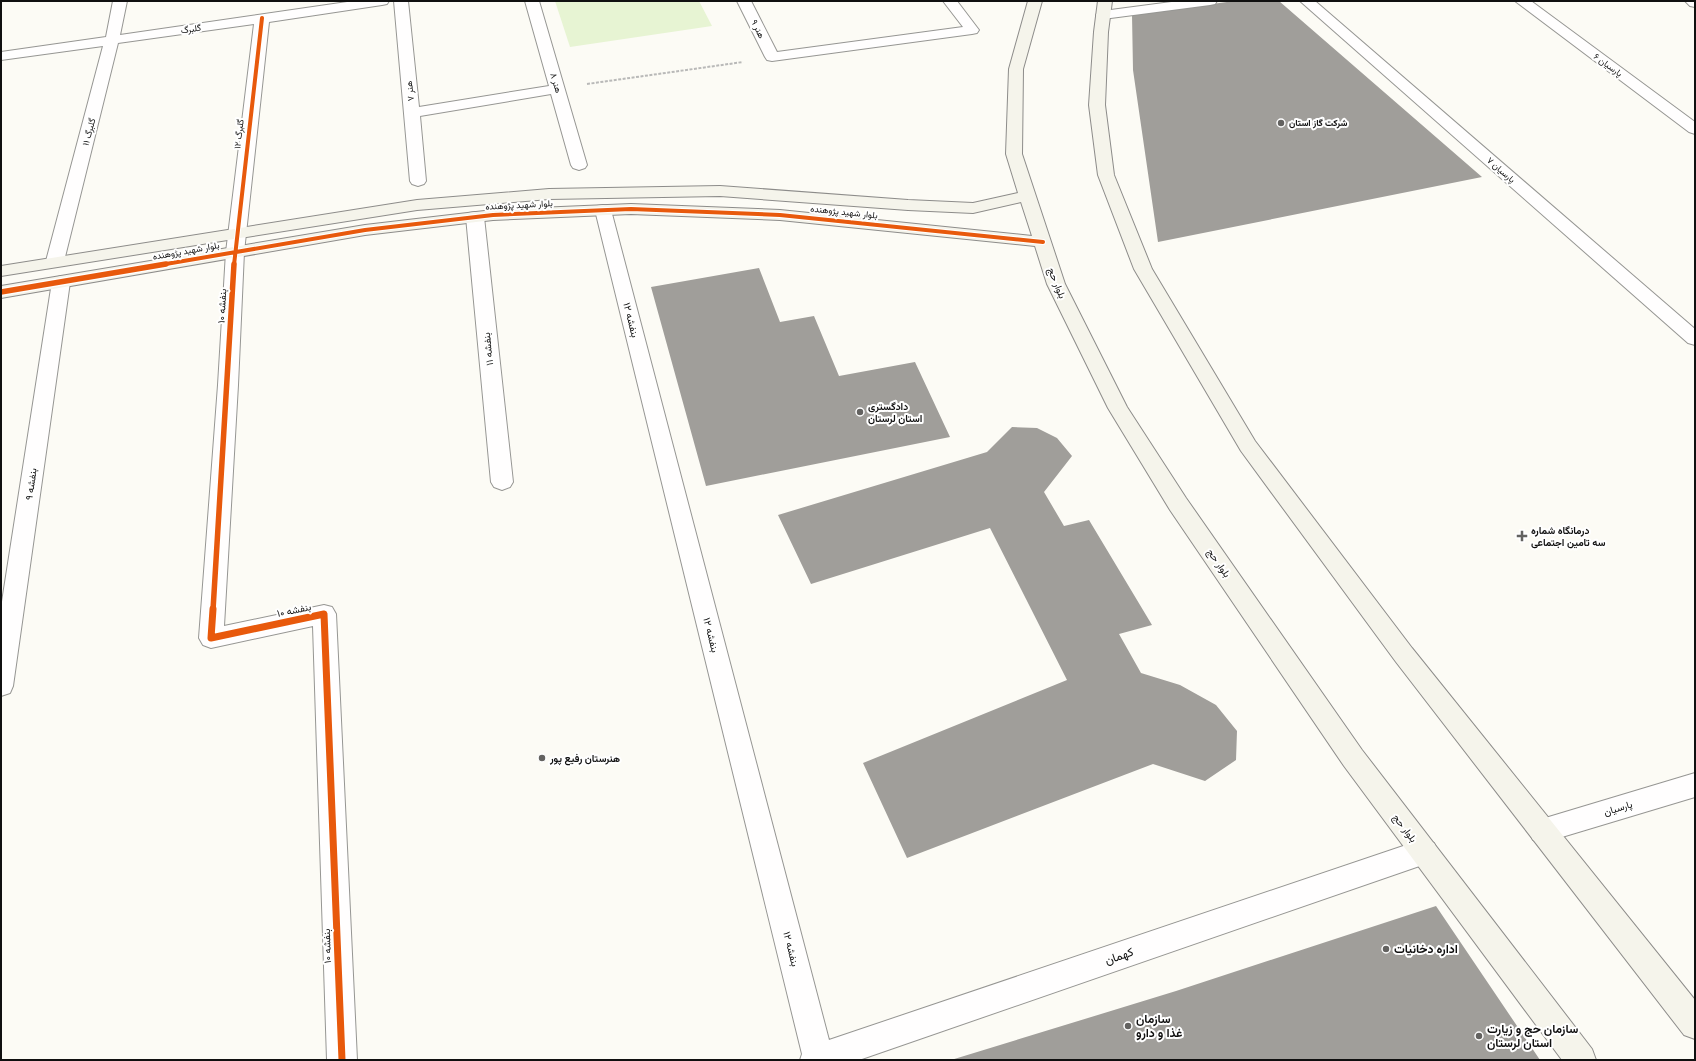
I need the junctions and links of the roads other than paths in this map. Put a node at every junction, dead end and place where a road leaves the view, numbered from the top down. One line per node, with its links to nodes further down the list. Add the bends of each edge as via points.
1 (120, 1): 13 (street, گلبرگ ۱۱)
2 (382, 1): 12 (street, گلبرگ)
3 (401, 1): 16 (street, هنر ۷)
4 (532, 1): 15 (street, هنر ۸)
5 (744, 1): 6 (street, هنر ۹, via 772,58 972,30)
6 (950, 1)
7 (1035, 1): 20 (main road, بلوار حج, via 1016,69 1014,154)
8 (1210, 1): 11 (street)
9 (1308, 1): 29 (street, پارسیان ۷)
10 (1522, 1): 17 (street, پارسیان ۶)
11 (1104, 8): 33 (main road, via 1097,105 1106,175 1143,269 1248,446 1404,655)
12 (262, 18): 13 (street, گلبرگ); 24 (street, گلبرگ ۱۲)
13 (112, 40): 14 (street, گلبرگ); 25 (street, گلبرگ ۱۱)
14 (1, 56)
15 (557, 89): 16 (street); 18 (street, هنر ۸)
16 (412, 113): 19 (street, هنر ۷)
17 (1695, 129)
18 (579, 165)
19 (418, 181)
20 (1027, 196): 23 (main road, بلوار حج); 24 (main road, بلوار شهید پژوهنده, via 973,208 720,191 550,194 417,205)
21 (603, 210): 22 (main road, بلوار شهید پژوهنده); 23 (main road, بلوار شهید پژوهنده, via 780,214); 37 (street, بنفشه ۱۲)
22 (475, 217): 24 (main road, بلوار شهید پژوهنده); 30 (street, بنفشه ۱۱)
23 (1043, 242): 34 (main road, بلوار حج, via 1056,284 1118,408 1178,504 1353,758)
24 (236, 243): 25 (main road, بلوار شهید پژوهنده); 27 (main road, بلوار شهید پژوهنده); 36 (street, بنفشه ۱۰, via 211,638 324,614)
25 (55, 262): 26 (main road, بلوار شهید پژوهنده)
26 (1, 271)
27 (61, 282): 28 (main road, بلوار شهید پژوهنده); 31 (street, بنفشه ۹)
28 (1, 292)
29 (1695, 339)
30 (502, 482)
31 (1, 686)
32 (1695, 785): 33 (street, پارسیان)
33 (1542, 831): 35 (main road)
34 (1424, 852): 37 (street, کهمان); 38 (main road, بلوار حج)
35 (1695, 1024)
36 (342, 1060)
37 (817, 1060)
38 (1581, 1060)

